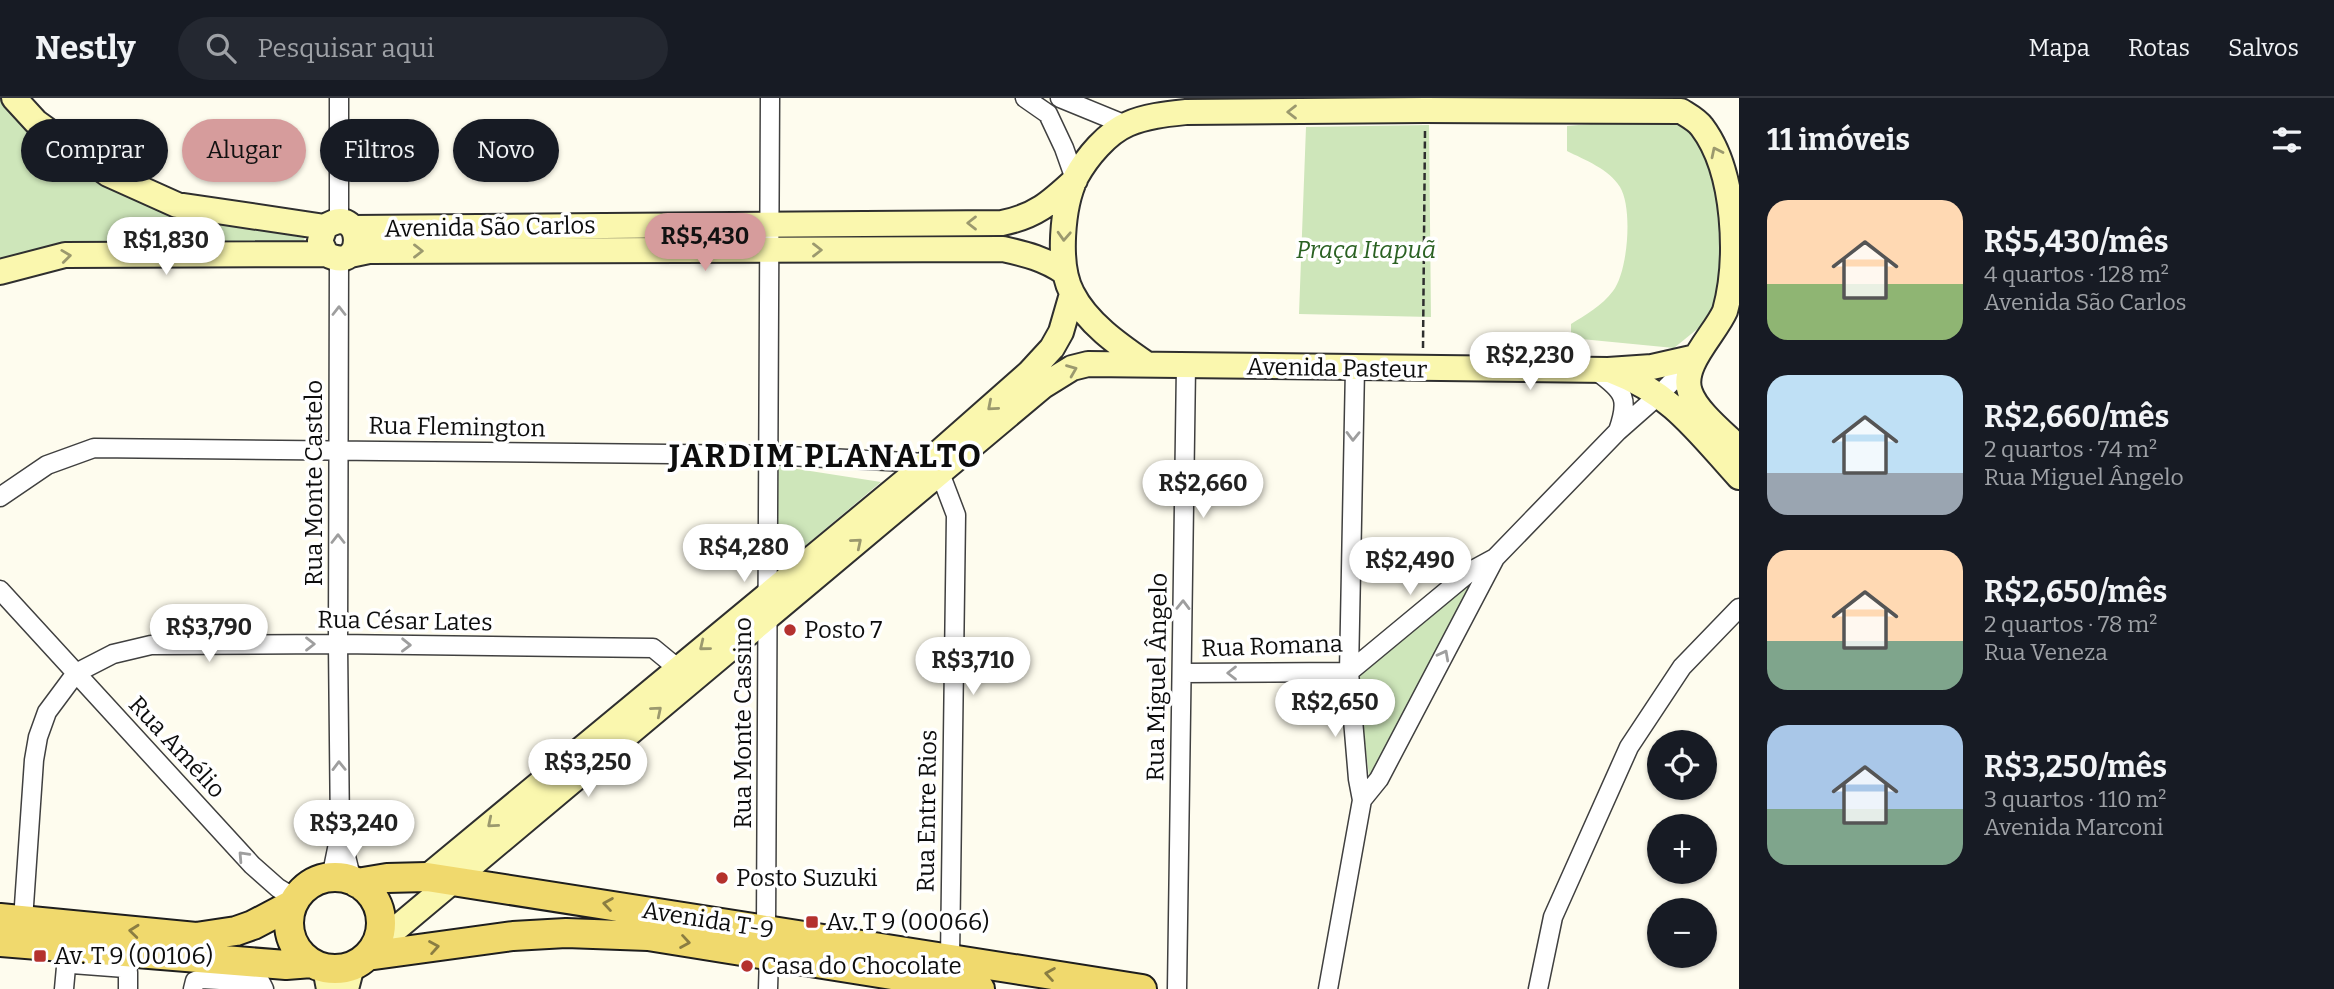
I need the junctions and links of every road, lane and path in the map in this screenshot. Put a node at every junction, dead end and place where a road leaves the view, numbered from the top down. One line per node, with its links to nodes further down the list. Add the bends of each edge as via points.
1 (14, 98): 18 (main road, Avenida São Carlos, via 36,122 108,174 177,205)
2 (339, 98): 18 (street)
3 (770, 98): 15 (street, Rua Monte Cassino)
4 (1025, 98): 11 (street)
5 (1061, 98): 11 (street); 12 (street)
6 (1637, 98): 10 (main road)
7 (1186, 105): 8 (main road, one-way to 7); 12 (main road)
8 (1360, 105): 10 (main road)
9 (1684, 105): 10 (main road); 17 (main road, one-way to 9, via 1718,154)
10 (1616, 110)
11 (1048, 114): 14 (street)
12 (1126, 125): 14 (main road, via 1097,149)
13 (1425, 127): 29 (path)
14 (1075, 179): 16 (main road, Avenida São Carlos, via 1037,212); 24 (main road, one-way to 24, via 1064,225)
15 (770, 223): 16 (main road, Avenida São Carlos, one-way to 15); 18 (main road, Avenida São Carlos); 20 (street, Rua Monte Cassino)
16 (1002, 223): 19 (main road)
17 (1737, 224): 22 (main road)
18 (339, 226): 21 (main road, via 320,241); 21 (main road, via 357,237 356,247)
19 (1003, 249): 20 (main road, Avenida São Carlos, one-way to 19); 24 (main road, Avenida São Carlos, via 1048,261)
20 (770, 250): 21 (main road, Avenida São Carlos, one-way to 20, via 369,251); 36 (street, Rua Monte Cassino)
21 (338, 255): 23 (main road, Avenida São Carlos, one-way to 21, via 65,255); 35 (street, Rua Monte Castelo, one-way to 21)
22 (1737, 266): 25 (main road, via 1725,312)
23 (0, 272)
24 (1068, 283): 26 (main road, via 1095,324); 31 (main road, via 1061,332)
25 (1696, 357): 30 (main road, Avenida Pasteur, via 1652,367); 32 (street); 34 (main road, via 1688,380 1690,392)
26 (1145, 363): 27 (main road, Avenida Pasteur); 31 (main road, Avenida Pasteur, one-way to 26, via 1087,364)
27 (1186, 366): 28 (main road, Avenida Pasteur); 48 (street, Rua Miguel Ângelo, one-way to 27)
28 (1354, 368): 29 (main road, Avenida Pasteur); 46 (street, one-way to 46)
29 (1424, 369): 30 (main road, Avenida Pasteur)
30 (1602, 370): 32 (main road); 33 (street, via 1624,396)
31 (1036, 379): 37 (main road)
32 (1660, 394): 33 (street); 38 (main road)
33 (1618, 431): 40 (street)
34 (1739, 448)
35 (338, 451): 36 (street, Rua Flemington); 39 (street, Rua Flemington, via 94,447 47,465); 45 (street, Rua Monte Castelo, one-way to 35)
36 (768, 455): 37 (street, Rua Flemington); 42 (street, Rua Monte Cassino)
37 (933, 468): 42 (main road); 44 (main road, one-way to 37); 57 (street, Rua Entre Rios, via 956,515)
38 (1739, 477)
39 (0, 497)
40 (1495, 558): 46 (street, Rua Romana, via 1471,571); 50 (street, one-way to 40, via 1379,779)
41 (0, 590): 47 (street, Rua Amélio)
42 (768, 594): 44 (street, Rua Monte Cassino); 49 (main road, one-way to 49)
43 (1739, 608): 68 (street, via 1682,667 1629,747 1553,917)
44 (768, 619): 49 (main road); 56 (street, Rua Monte Cassino)
45 (338, 644): 47 (street, Rua César Lates, one-way to 45, via 113,654 151,645); 49 (street, Rua César Lates, one-way to 49, via 653,649); 52 (street, Rua Monte Castelo, one-way to 45, via 340,834)
46 (1349, 672): 48 (street, Rua Romana, one-way to 48); 50 (street)
47 (76, 673): 53 (street, Rua Amélio, one-way to 47, via 252,865); 54 (street, Rua César Lates, via 47,712 38,737)
48 (1182, 673): 66 (street, Rua Miguel Ângelo)
49 (685, 675): 51 (main road)
50 (1362, 800): 67 (street)
51 (441, 879): 52 (main road, Avenida T-9); 56 (main road, Avenida T-9, one-way to 51); 58 (main road)
52 (347, 881): 53 (main road, Avenida T-9, via 311,884); 58 (main road, via 375,901 380,912 379,937)
53 (295, 901): 54 (main road, one-way to 54, via 244,928 196,937); 58 (main road, via 289,926 303,956)
54 (11, 919)
55 (0, 942): 58 (main road, Avenida T-9)
56 (767, 943): 57 (main road, Avenida T-9); 58 (main road, Avenida T-9, one-way to 56, via 464,941 566,933); 63 (street, Rua Monte Cassino); 64 (main road, Avenida T-9)
57 (950, 958): 65 (main road, Avenida T-9, one-way to 57)
58 (343, 968)
59 (64, 989): 60 (street, via 65,970 72,964 125,968)
60 (128, 989)
61 (193, 989): 62 (street, via 201,979 257,982)
62 (264, 989)
63 (768, 989)
64 (979, 989)
65 (1142, 989)
66 (1177, 989)
67 (1328, 989)
68 (1538, 989)

